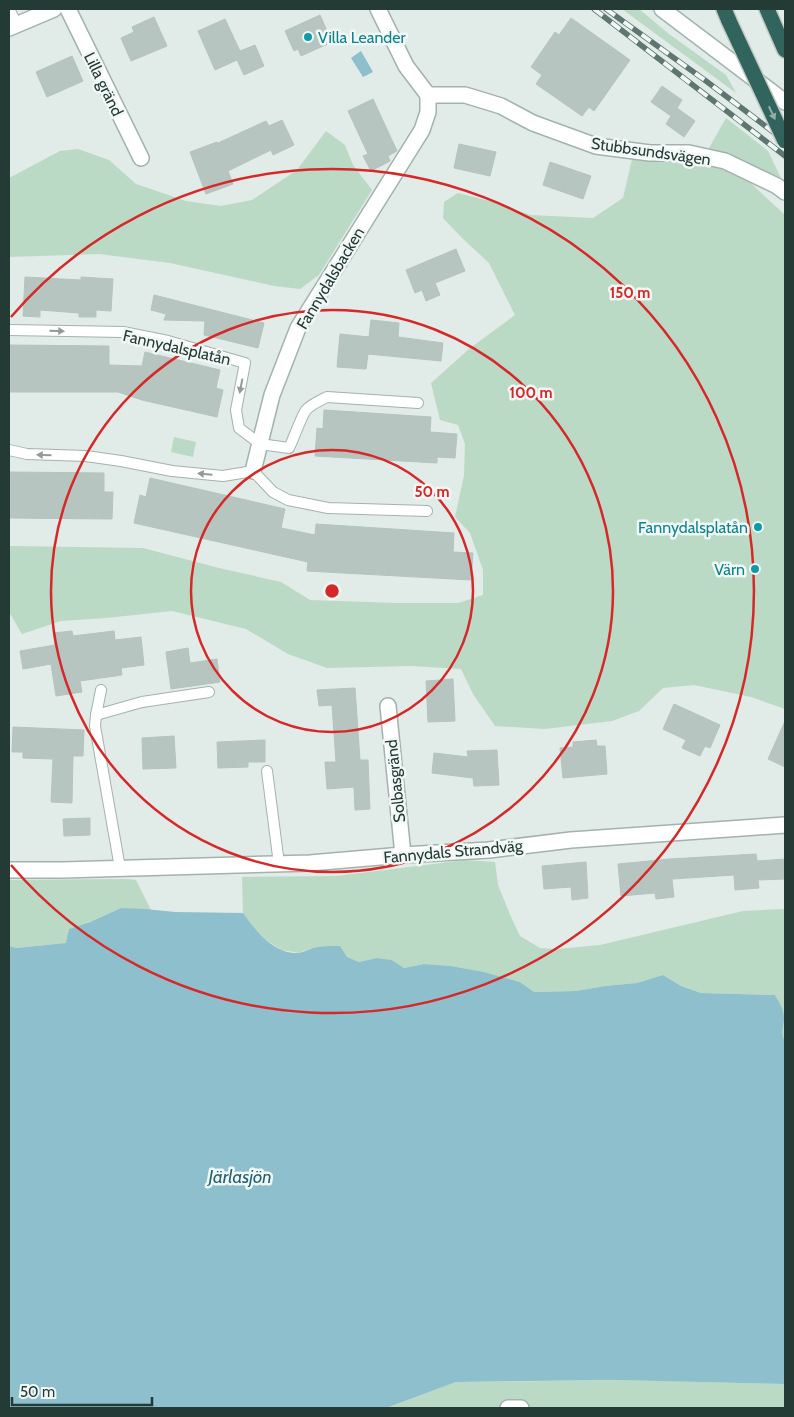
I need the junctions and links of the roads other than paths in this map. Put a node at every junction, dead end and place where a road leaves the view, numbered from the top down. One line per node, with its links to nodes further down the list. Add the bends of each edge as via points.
1 (9, 9): 8 (lane)
2 (54, 9): 8 (street)
3 (68, 9): 13 (street, Lilla gränd)
4 (378, 9): 10 (street, via 406,66)
5 (662, 9): 11 (street)
6 (766, 9): 9 (highway)
7 (727, 15): 12 (highway, one-way to 12, bridge)
8 (13, 26)
9 (785, 50)
10 (428, 95): 14 (street, Stubbsundsvägen, via 465,95 501,106 532,122 596,146 650,153 689,153 725,161); 17 (street, Fannydalsbacken, via 428,112 422,130 298,328 272,395)
11 (785, 102)
12 (785, 141)
13 (141, 158)
14 (785, 192)
15 (9, 330): 17 (lane, Fannydalsplatån, one-way to 17, via 123,332 245,363 236,410 239,428)
16 (418, 403): 17 (lane, Fannydalsplatån, via 327,397 305,412 289,448)
17 (260, 444): 19 (street, Fannydalsbacken)
18 (9, 450): 19 (lane, one-way to 18, via 223,476 172,471 121,460)
19 (253, 471): 20 (lane, via 273,492 288,500 328,508)
20 (427, 511)
21 (101, 690): 24 (lane)
22 (209, 692): 24 (lane, via 142,702)
23 (388, 706): 27 (street, Solbasgränd)
24 (96, 715): 29 (lane, via 95,726)
25 (267, 771): 28 (lane)
26 (785, 825): 27 (street, Fannydals Strandväg)
27 (403, 855): 28 (street, Fannydals Strandväg)
28 (279, 864): 29 (street, Fannydals Strandväg)
29 (120, 868): 30 (street, Fannydals Strandväg)
30 (9, 870)
31 (508, 1408): 32 (street)
32 (521, 1408)

